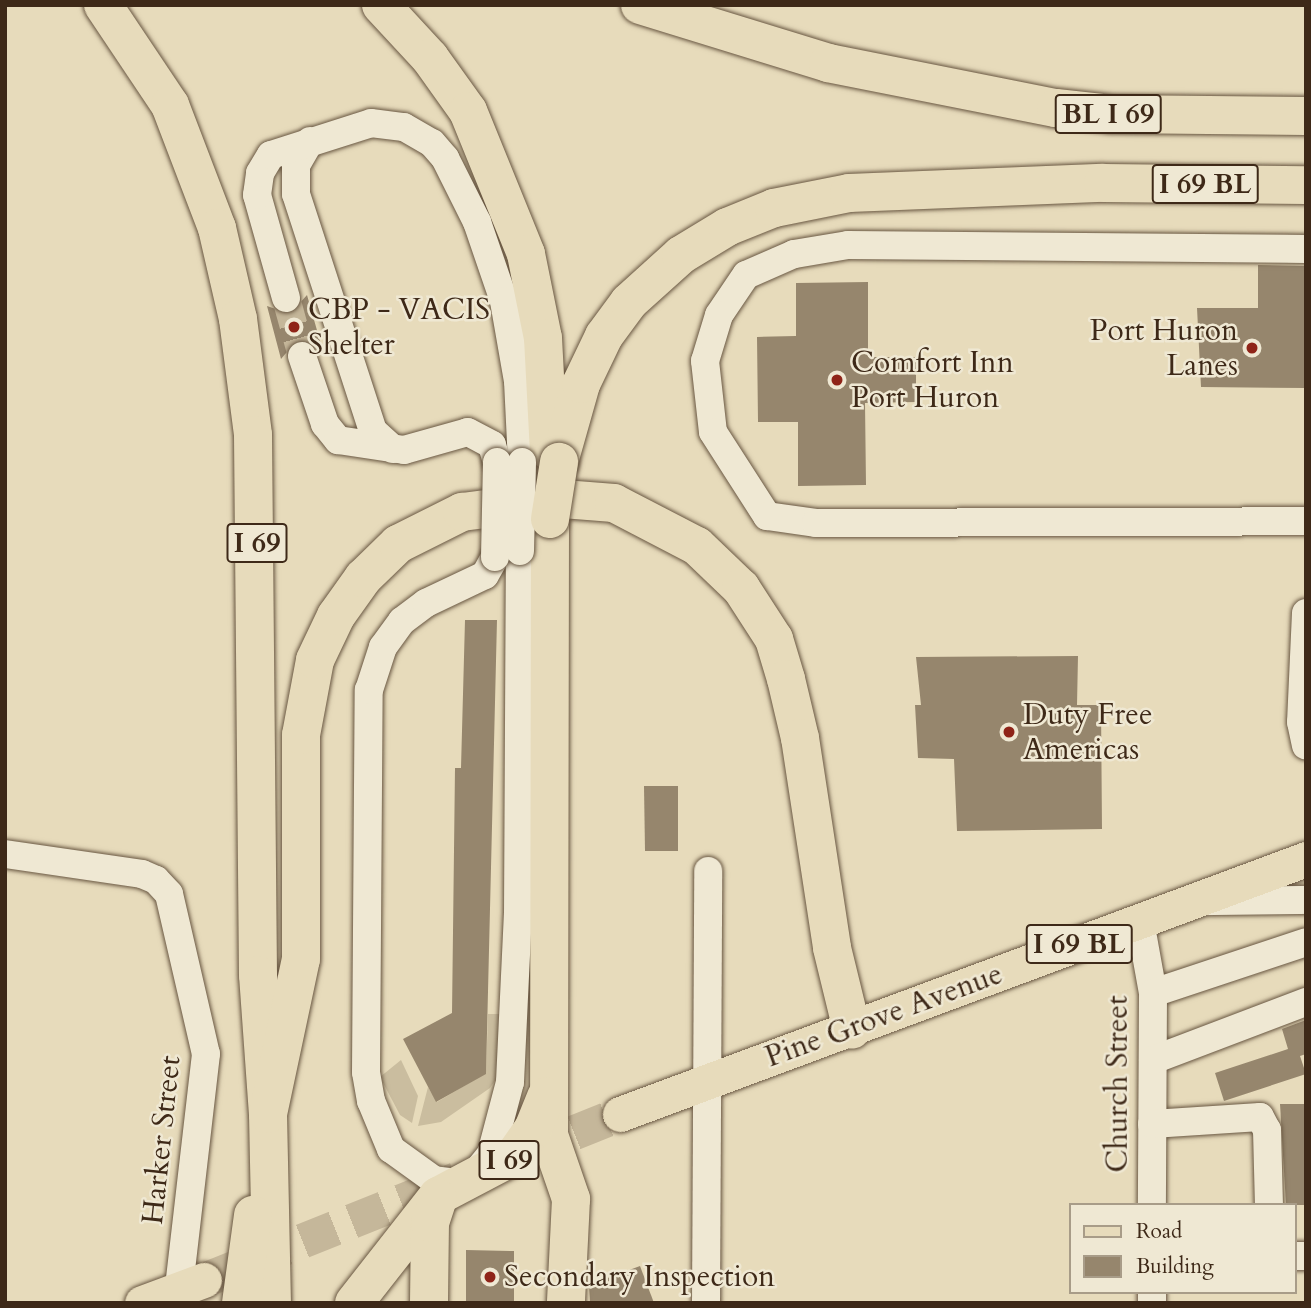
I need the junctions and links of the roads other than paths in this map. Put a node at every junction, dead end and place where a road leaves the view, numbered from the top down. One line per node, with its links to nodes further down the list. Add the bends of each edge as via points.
1 (103, 5): 33 (highway, I 69, via 153,74 181,129 217,228 238,319 253,435 257,528 258,975)
2 (381, 5): 11 (highway, I 69, via 445,77 479,131 526,254 547,380)
3 (640, 5): 4 (highway, BL I 69, via 741,38 912,82 1111,114)
4 (1306, 116)
5 (310, 141): 8 (street, via 271,155 257,186 258,205); 10 (street, via 296,165 296,194 373,431); 11 (street, via 355,125 386,123 418,134 445,158 477,222 504,301)
6 (1306, 185): 11 (highway, I 69 BL, via 1103,183 849,193 802,200 727,227 662,270 616,317)
7 (1306, 249): 12 (street, via 848,245 794,254 746,275 719,315 705,361 713,432 767,516 817,523)
8 (286, 298)
9 (302, 356): 10 (street, via 330,433 348,445)
10 (393, 449): 11 (street, via 416,448 468,432)
11 (532, 462): 13 (highway, I 69, bridge); 13 (street, bridge)
12 (1306, 521)
13 (529, 544): 14 (street); 15 (street); 29 (highway, I 69)
14 (471, 581): 15 (street, via 502,583 516,596); 34 (street, via 426,603 402,621 379,654 369,690 366,1072 385,1140 400,1158 434,1180)
15 (520, 609): 34 (street, via 517,672 505,747 503,915 512,992 507,1098 491,1154)
16 (1306, 613): 17 (street, via 1301,709)
17 (1306, 746)
18 (5, 854): 38 (street, Harker Street, via 130,871 156,880 173,904 206,1054)
19 (1306, 859): 22 (main road, Pine Grove Avenue / I 69 BL)
20 (708, 871): 30 (street)
21 (1306, 900): 22 (street)
22 (1195, 901): 23 (main road, Pine Grove Avenue / I 69 BL)
23 (1140, 921): 25 (street, Church Street); 27 (main road, Pine Grove Avenue / I 69 BL)
24 (1306, 942): 25 (street)
25 (1153, 993): 28 (street, Church Street)
26 (1306, 1002): 28 (street)
27 (852, 1030): 30 (main road, Pine Grove Avenue / I 69 BL); 33 (highway, via 832,948 800,738 786,679 774,639 741,588 697,546 614,503 564,499 462,512 398,544 363,578 335,616 315,660 301,735 301,959)
28 (1153, 1060): 32 (street, Church Street)
29 (550, 1078): 34 (highway, I 69, via 541,1111 514,1156); 39 (highway, I 69, via 551,1148 569,1188 572,1213)
30 (706, 1081): 31 (main road, Pine Grove Avenue / I 69 BL); 49 (street)
31 (620, 1114)
32 (1152, 1124): 35 (street, Church Street); 36 (street, via 1260,1116 1267,1130)
33 (269, 1144): 37 (highway); 43 (highway, I 69); 44 (highway, via 291,1246)
34 (442, 1199): 45 (highway, I 69); 46 (highway); 47 (highway); 48 (highway, I 69, via 430,1223)
35 (1152, 1203)
36 (1269, 1203)
37 (251, 1222): 38 (highway); 41 (highway); 42 (highway)
38 (202, 1291): 40 (main road)
39 (564, 1301)
40 (142, 1303)
41 (241, 1303)
42 (253, 1303)
43 (272, 1303)
44 (292, 1303)
45 (354, 1303)
46 (388, 1303)
47 (407, 1303)
48 (429, 1303)
49 (706, 1303)

